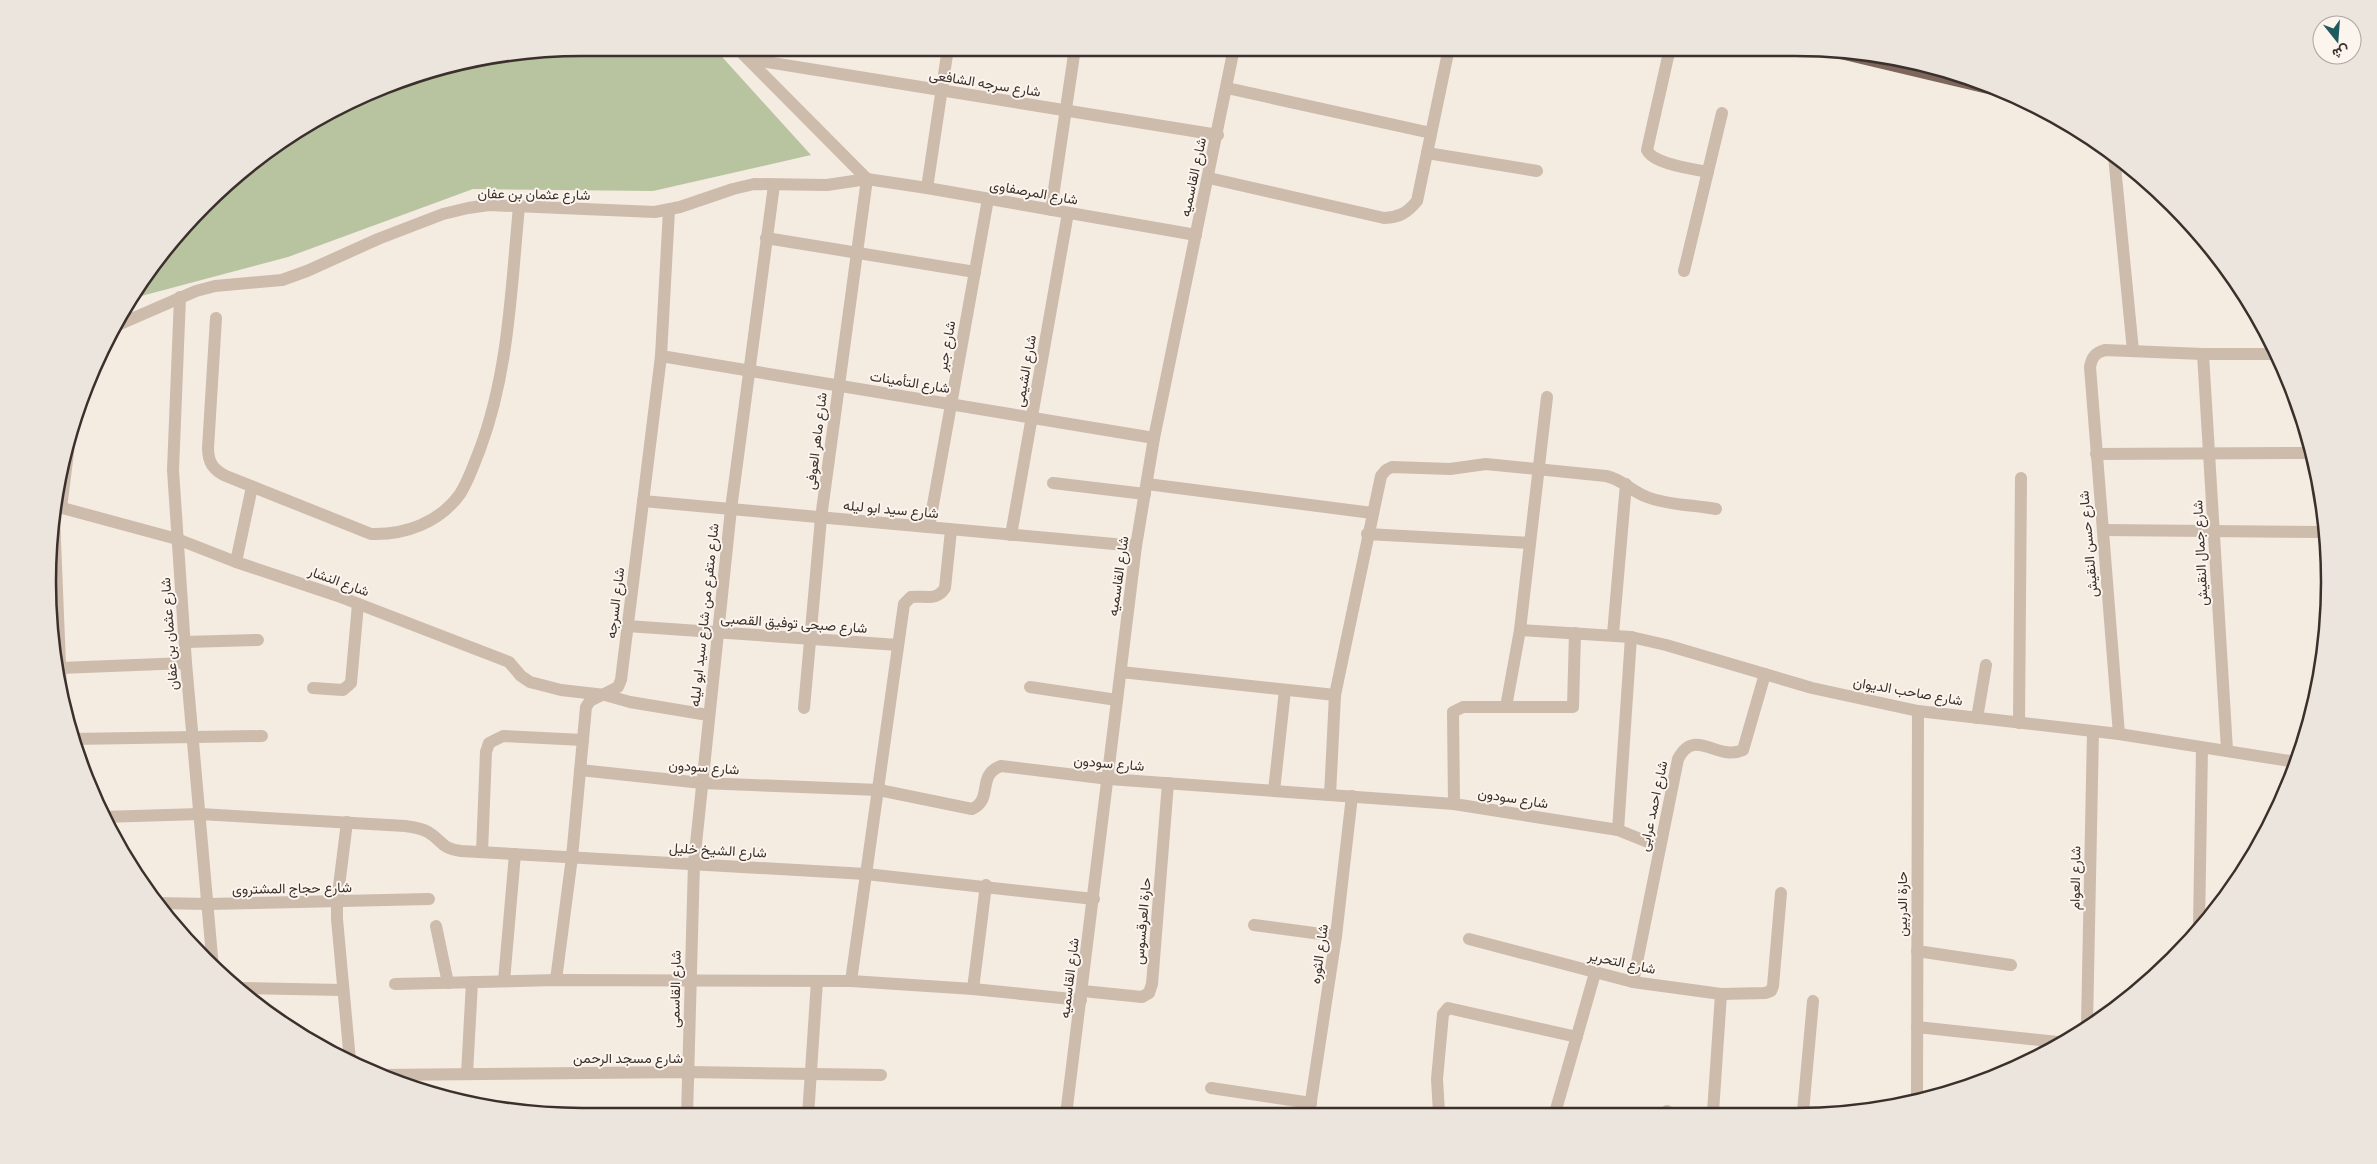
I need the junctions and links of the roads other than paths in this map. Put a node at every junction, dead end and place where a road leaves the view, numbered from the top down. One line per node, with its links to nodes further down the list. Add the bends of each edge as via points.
1 (745, 56): 7 (street)
2 (947, 56): 9 (street)
3 (1074, 56): 10 (street)
4 (1233, 56): 8 (street, شارع القاسميه)
5 (1448, 56): 12 (street)
6 (1668, 56): 17 (street, via 1647,150 1657,160)
7 (748, 59): 9 (street, شارع سرجه الشافعى); 19 (street)
8 (1227, 88): 12 (street); 13 (street, شارع القاسميه)
9 (941, 90): 10 (street, شارع سرجه الشافعى); 21 (street)
10 (1066, 111): 13 (street, شارع سرجه الشافعى); 25 (street)
11 (1722, 113): 17 (street)
12 (1431, 133): 14 (street)
13 (1218, 135): 18 (street, شارع القاسميه)
14 (1427, 153): 16 (street); 18 (street, via 1417,201 1398,217 1384,218)
15 (2115, 165): 35 (street)
16 (1537, 171)
17 (1708, 172): 30 (street)
18 (1209, 178): 27 (street, شارع القاسميه)
19 (867, 179): 20 (street, شارع عثمان بن عفان, via 827,185); 21 (street, شارع المرصفاوى); 29 (street, شارع ماهر العوفى)
20 (774, 185): 24 (street, شارع عثمان بن عفان, via 754,184); 28 (street, شارع متفرع من شارع سيد ابو ليله)
21 (927, 188): 22 (street, شارع المرصفاوى)
22 (988, 199): 25 (street, شارع المرصفاوى); 31 (street, شارع جبر)
23 (519, 207): 24 (street, شارع عثمان بن عفان, via 635,212); 32 (street, شارع عثمان بن عفان, via 489,205 452,212 282,280 215,286); 52 (street, via 508,334 499,385 485,435 467,481 450,505 414,528 371,534)
24 (669, 210): 38 (street, شارع السرجه)
25 (1051, 210): 26 (street, شارع المرصفاوى)
26 (1068, 213): 27 (street, شارع المرصفاوى); 43 (street, شارع الشيمى)
27 (1196, 234): 44 (street, شارع القاسميه)
28 (766, 238): 29 (street); 39 (street, شارع متفرع من شارع سيد ابو ليله)
29 (857, 252): 31 (street); 40 (street, شارع ماهر العوفى)
30 (1684, 271)
31 (975, 272): 42 (street, شارع جبر)
32 (180, 297): 34 (street, شارع عثمان بن عفان); 67 (street, شارع عثمان بن عفان, via 173,470)
33 (216, 318): 52 (street, via 208,455 219,473)
34 (126, 321)
35 (2133, 351): 36 (street); 46 (street, شارع حسن النقيش, via 2105,350 2097,352 2092,359)
36 (2203, 354): 37 (street); 47 (street, شارع جمال النقيش)
37 (2269, 354)
38 (661, 356): 39 (street, شارع التأمينات); 54 (street, شارع السرجه)
39 (748, 370): 40 (street, شارع التأمينات); 56 (street, شارع متفرع من شارع سيد ابو ليله)
40 (838, 386): 42 (street, شارع التأمينات); 59 (street, شارع ماهر العوفى)
41 (1547, 397): 48 (street)
42 (951, 404): 43 (street, شارع التأمينات); 60 (street, شارع جبر)
43 (1032, 417): 44 (street, شارع التأمينات); 66 (street, شارع الشيمى)
44 (1154, 438): 53 (street, شارع القاسميه)
45 (2305, 453): 47 (street)
46 (2096, 454): 47 (street); 62 (street, شارع حسن النقيش)
47 (2209, 454): 63 (street, شارع جمال النقيش)
48 (1539, 469): 51 (street, via 1618,478); 58 (street, via 1486,464 1450,469 1392,467 1381,476); 68 (street)
49 (2021, 478): 98 (street)
50 (1052, 483): 53 (street)
51 (1626, 484): 55 (street, via 1648,498); 76 (street)
52 (252, 487): 70 (street)
53 (1146, 489): 58 (street); 69 (street, شارع القاسميه)
54 (643, 502): 56 (street, شارع سيد ابو ليله); 72 (street, شارع السرجه)
55 (1716, 508)
56 (731, 509): 59 (street, شارع سيد ابو ليله); 74 (street, شارع متفرع من شارع سيد ابو ليله)
57 (61, 511): 67 (street, شارع النشار)
58 (1372, 512): 65 (street)
59 (821, 518): 60 (street, شارع سيد ابو ليله); 78 (street, شارع ماهر العوفى)
60 (929, 527): 61 (street, شارع سيد ابو ليله)
61 (951, 530): 66 (street, شارع سيد ابو ليله); 81 (street, via 945,588 935,598 911,597 904,604)
62 (2103, 530): 63 (street); 100 (street, شارع حسن النقيش)
63 (2212, 531): 64 (street); 106 (street, شارع جمال النقيش)
64 (2318, 532)
65 (1368, 534): 68 (street); 91 (street)
66 (1011, 535): 69 (street, شارع سيد ابو ليله)
67 (177, 539): 70 (street, شارع النشار); 80 (street, شارع عثمان بن عفان)
68 (1530, 543): 73 (street)
69 (1136, 546): 85 (street, شارع القاسميه)
70 (236, 562): 71 (street, شارع النشار)
71 (358, 604): 88 (street, via 351,683 342,690); 90 (street, شارع النشار, via 509,662 530,682 561,690)
72 (627, 626): 74 (street, شارع صبحى توفيق القصبى); 90 (street, شارع السرجه, via 621,680 618,687)
73 (1520, 630): 75 (street, شارع صاحب الديوان); 94 (street)
74 (718, 632): 78 (street, شارع صبحى توفيق القصبى); 96 (street, شارع متفرع من شارع سيد ابو ليله)
75 (1575, 633): 76 (street, شارع صاحب الديوان); 94 (street, via 1573,707)
76 (1613, 634): 77 (street, شارع صاحب الديوان)
77 (1631, 637): 86 (street, شارع صاحب الديوان); 120 (street)
78 (810, 639): 81 (street, شارع صبحى توفيق القصبى); 93 (street, شارع ماهر العوفى)
79 (258, 640): 80 (street)
80 (185, 642): 82 (street, شارع عثمان بن عفان)
81 (898, 645): 112 (street)
82 (186, 663): 84 (street); 102 (street, شارع عثمان بن عفان)
83 (1986, 665): 97 (street)
84 (63, 668)
85 (1120, 672): 89 (street); 92 (street, شارع القاسميه)
86 (1765, 674): 95 (street, شارع صاحب الديوان, via 1812,688); 121 (street, شارع احمد عرابى, via 1743,750 1728,754 1698,744 1683,749 1678,759)
87 (1030, 687): 92 (street)
88 (313, 688)
89 (1285, 690): 91 (street); 113 (street)
90 (605, 694): 96 (street, شارع النشار, via 630,702); 104 (street, شارع السرجه, via 590,701 586,707)
91 (1335, 695): 114 (street)
92 (1117, 700): 109 (street, شارع القاسميه)
93 (804, 708)
94 (1506, 708): 116 (street, via 1463,707 1453,712)
95 (1918, 711): 97 (street, شارع صاحب الديوان); 139 (street, حارة الدربين)
96 (708, 714): 110 (street, شارع متفرع من شارع سيد ابو ليله)
97 (1977, 718): 98 (street, شارع صاحب الديوان)
98 (2019, 723): 99 (street, شارع صاحب الديوان)
99 (2093, 731): 100 (street, شارع صاحب الديوان); 158 (street, شارع العوام)
100 (2119, 734): 105 (street, شارع صاحب الديوان)
101 (262, 736): 102 (street)
102 (193, 738): 103 (street); 117 (street, شارع عثمان بن عفان)
103 (80, 739)
104 (582, 740): 108 (street, شارع السرجه); 122 (street, via 503,736 489,743)
105 (2202, 748): 106 (street, شارع صاحب الديوان); 134 (street)
106 (2227, 750): 107 (street, شارع صاحب الديوان)
107 (2289, 761)
108 (580, 770): 110 (street, شارع سودون); 124 (street, شارع السرجه)
109 (1109, 779): 111 (street, شارع سودون); 112 (street, شارع سودون, via 1001,766 987,776 983,799 972,809); 130 (street, شارع القاسميه)
110 (702, 783): 112 (street, شارع سودون); 125 (street, شارع متفرع من شارع سيد ابو ليله)
111 (1168, 783): 113 (street, شارع سودون); 156 (street, حارة العرقسوس, via 1149,993 1142,997)
112 (879, 790): 126 (street)
113 (1274, 791): 114 (street, شارع سودون)
114 (1330, 795): 115 (street, شارع سودون)
115 (1352, 796): 116 (street, شارع سودون); 137 (street, شارع الثوره)
116 (1454, 804): 120 (street, شارع سودون)
117 (200, 814): 118 (street, شارع الشيخ خليل); 119 (street, شارع الشيخ خليل); 133 (street, شارع عثمان بن عفان)
118 (111, 817)
119 (347, 822): 122 (street, شارع الشيخ خليل, via 418,828 449,850); 131 (street)
120 (1618, 830): 121 (street, شارع سودون)
121 (1660, 847): 149 (street, شارع احمد عرابى)
122 (482, 852): 123 (street, شارع الشيخ خليل)
123 (515, 854): 124 (street, شارع الشيخ خليل); 145 (street)
124 (572, 858): 125 (street, شارع الشيخ خليل); 143 (street, شارع السرجه)
125 (694, 863): 126 (street, شارع الشيخ خليل); 144 (street, شارع القاسمى)
126 (866, 874): 127 (street, شارع الشيخ خليل); 147 (street)
127 (986, 885): 130 (street, شارع الشيخ خليل); 153 (street)
128 (1781, 893): 155 (street, شارع التحرير, via 1771,991)
129 (429, 899): 131 (street, شارع حجاج المشتروى)
130 (1094, 899): 156 (street, شارع القاسميه)
131 (337, 902): 133 (street, شارع حجاج المشتروى); 154 (street)
132 (166, 903): 133 (street, شارع حجاج المشتروى)
133 (208, 904): 140 (street, شارع عثمان بن عفان)
134 (2199, 918)
135 (1254, 925): 137 (street)
136 (436, 926): 150 (street)
137 (1336, 936): 174 (street, شارع الثوره)
138 (1469, 939): 142 (street, شارع التحرير)
139 (1917, 951): 141 (street); 159 (street, حارة الدربين)
140 (213, 957)
141 (2011, 964)
142 (1595, 973): 149 (street, شارع التحرير); 160 (street)
143 (556, 980): 144 (street); 145 (street)
144 (690, 980): 146 (street); 163 (street, شارع القاسمى)
145 (504, 981): 148 (street)
146 (817, 981): 147 (street); 165 (street)
147 (851, 981): 153 (street)
148 (472, 982): 150 (street); 164 (street)
149 (1633, 982): 155 (street, شارع التحرير)
150 (448, 983): 151 (street)
151 (395, 984)
152 (249, 988): 154 (street)
153 (973, 989): 156 (street)
154 (342, 990): 162 (street)
155 (1721, 994): 177 (street)
156 (1082, 996): 172 (street, شارع القاسميه)
157 (1813, 1001): 178 (street)
158 (2087, 1019)
159 (1917, 1027): 161 (street); 169 (street, حارة الدربين)
160 (1577, 1037): 175 (street, via 1448,1008 1443,1014 1442,1024 1437,1079); 176 (street)
161 (2051, 1041)
162 (349, 1054)
163 (689, 1072): 164 (street, شارع مسجد الرحمن); 165 (street, شارع مسجد الرحمن); 170 (street, شارع القاسمى)
164 (467, 1074): 166 (street, شارع مسجد الرحمن)
165 (811, 1074): 167 (street, شارع مسجد الرحمن); 171 (street)
166 (399, 1075)
167 (881, 1075)
168 (1211, 1088): 173 (street)
169 (1917, 1093)
170 (687, 1108)
171 (809, 1108)
172 (1067, 1108)
173 (1305, 1108)
174 (1310, 1108)
175 (1439, 1108)
176 (1556, 1108)
177 (1713, 1108)
178 (1803, 1108)

